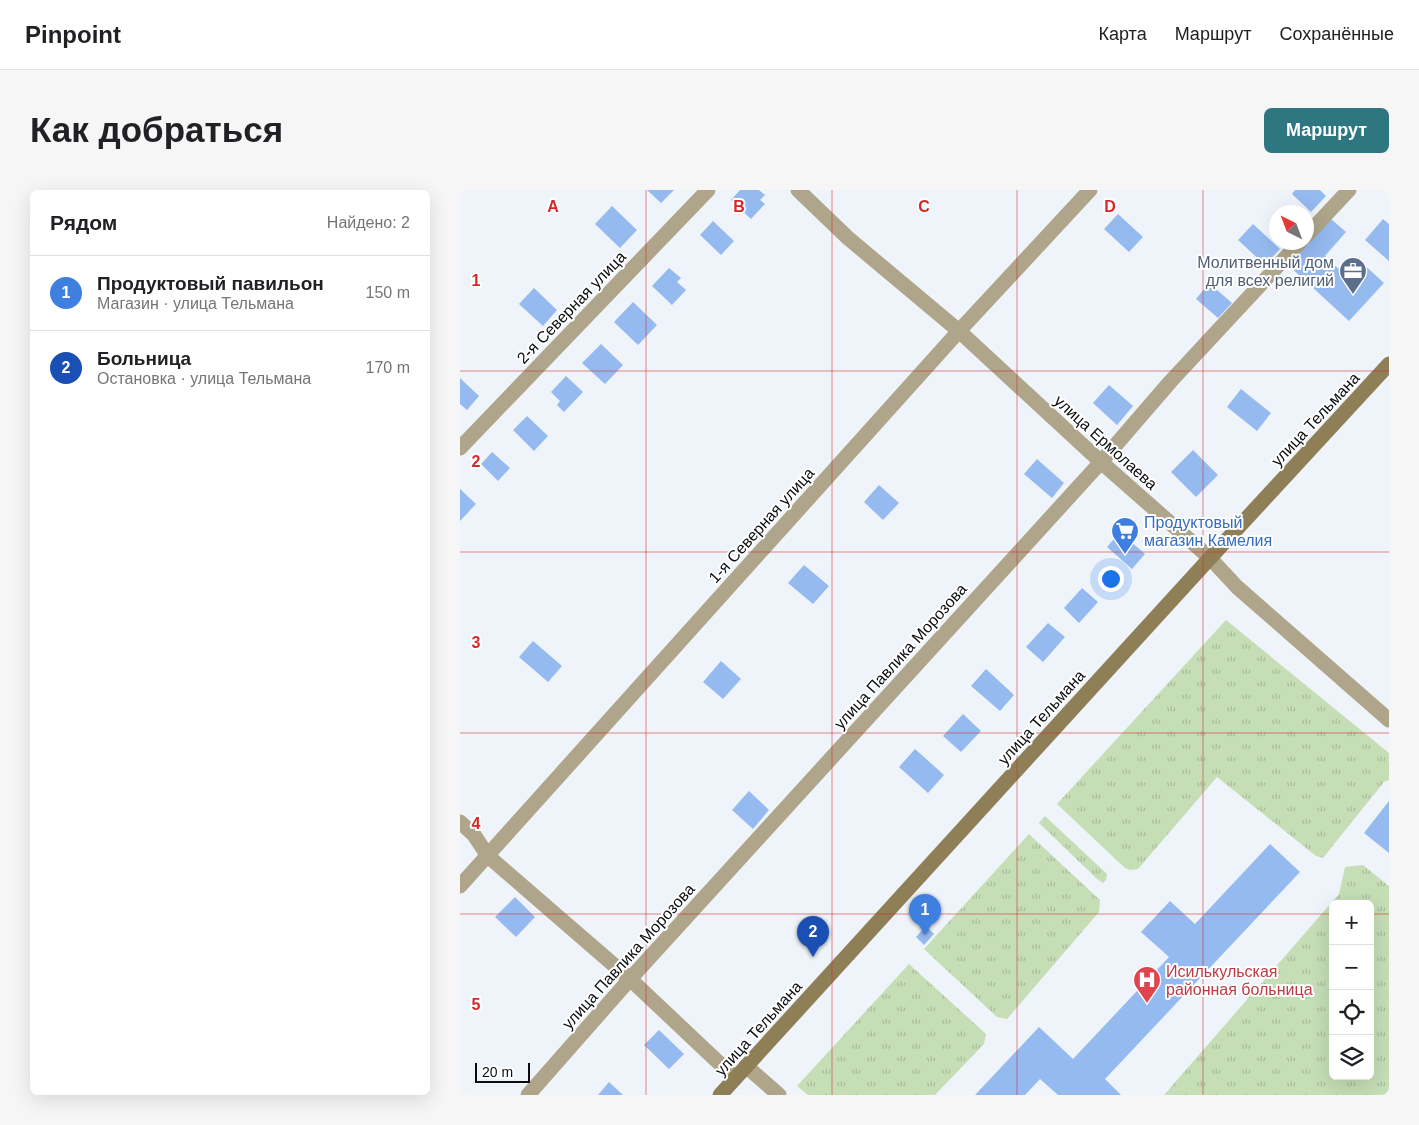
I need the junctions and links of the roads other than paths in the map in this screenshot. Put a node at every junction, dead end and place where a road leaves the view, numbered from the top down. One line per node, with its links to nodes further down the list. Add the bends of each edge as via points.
1 (708, 190): 9 (street, 2-я Северная улица)
2 (798, 190): 7 (street, улица Ермолаева, via 848,238)
3 (1090, 190): 7 (street, 1-я Северная улица)
4 (1349, 190): 5 (street)
5 (1314, 227)
6 (1293, 250): 10 (street, улица Павлика Морозова)
7 (959, 331): 10 (street, улица Ермолаева); 14 (street, 1-я Северная улица)
8 (1389, 364): 11 (street, улица Тельмана)
9 (460, 448)
10 (1101, 462): 11 (street, улица Ермолаева); 16 (street, улица Павлика Морозова)
11 (1210, 558): 12 (street, улица Ермолаева, via 1237,588); 17 (street, улица Тельмана)
12 (1389, 720)
13 (460, 822): 14 (street, via 474,835)
14 (488, 856): 15 (street, 1-я Северная улица); 16 (street)
15 (460, 886)
16 (630, 979): 18 (street); 19 (street, улица Павлика Морозова)
17 (746, 1066): 18 (street, улица Тельмана); 21 (street)
18 (735, 1078): 20 (street, улица Тельмана)
19 (528, 1095)
20 (720, 1095)
21 (779, 1095)

